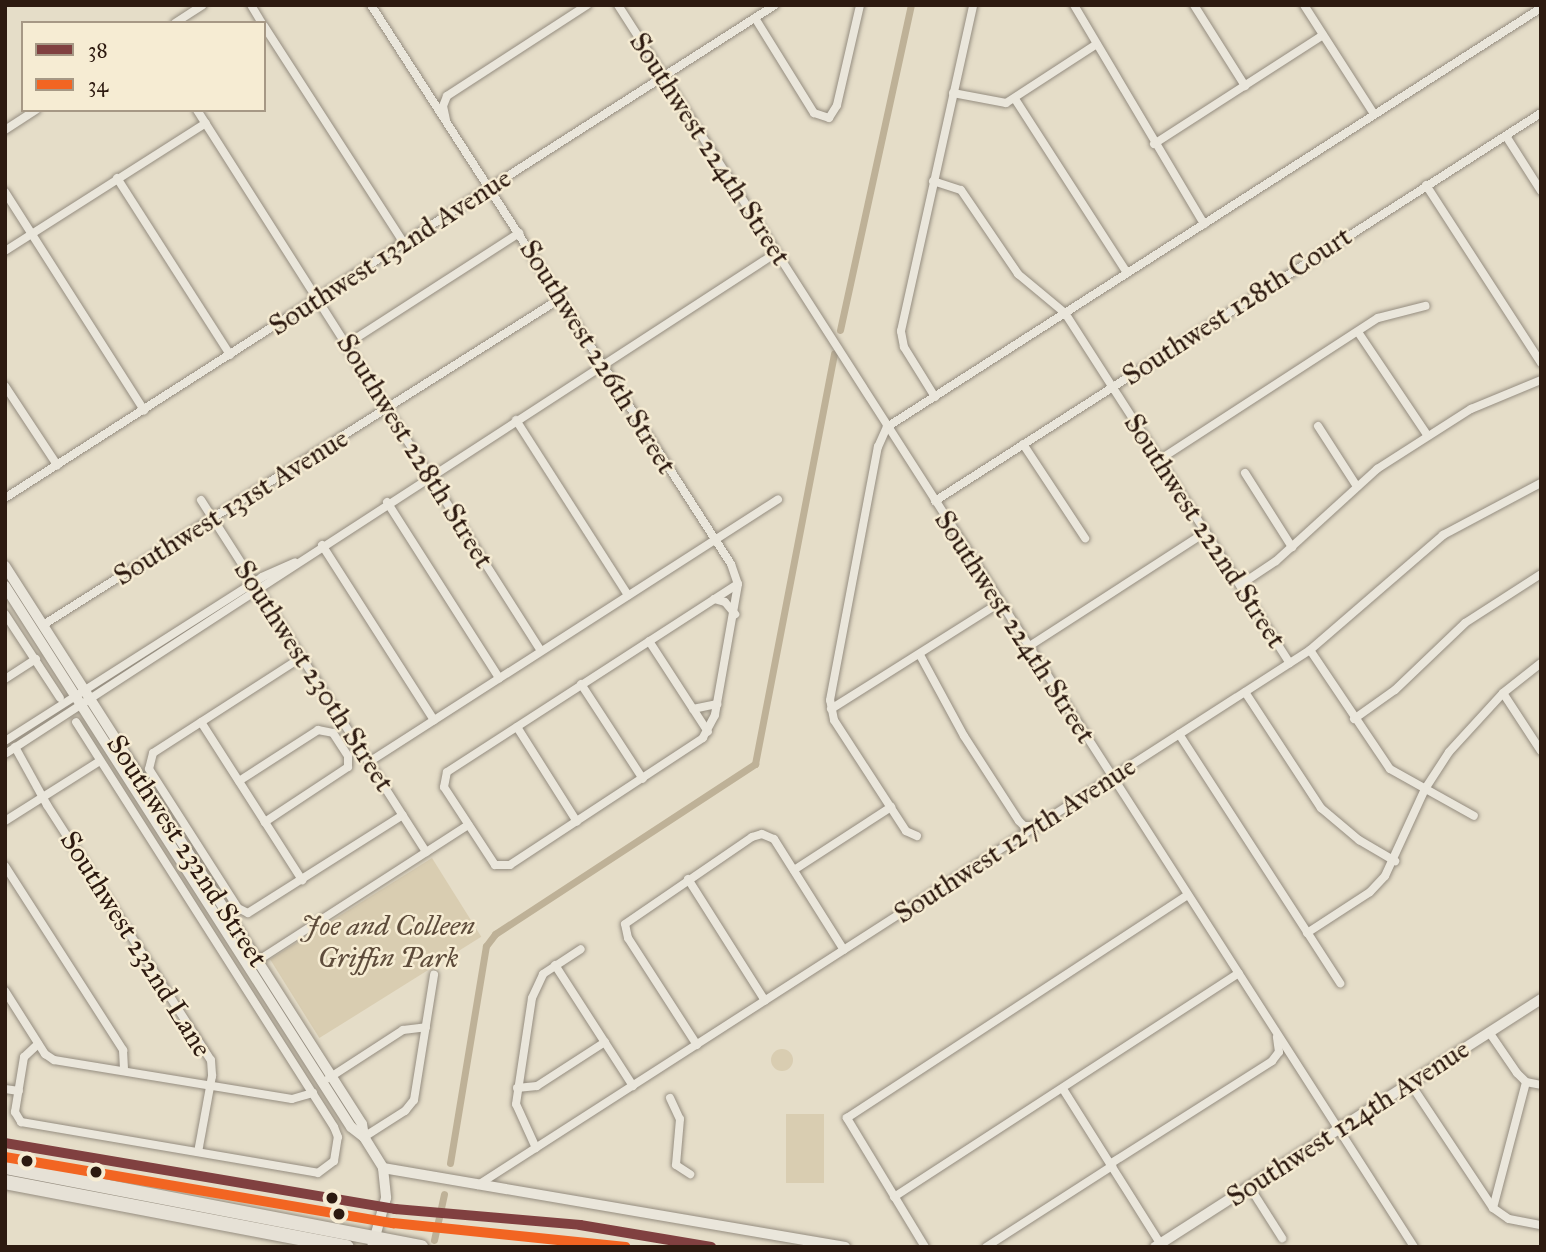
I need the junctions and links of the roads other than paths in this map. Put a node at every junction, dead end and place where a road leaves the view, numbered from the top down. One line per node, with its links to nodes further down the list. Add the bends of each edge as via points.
1 (203, 5): 14 (street)
2 (251, 5): 15 (street)
3 (371, 5): 27 (street, Southwest 226th Street)
4 (587, 5): 27 (street, via 447,96 443,106)
5 (618, 5): 19 (street, Southwest 224th Street)
6 (775, 5): 13 (street, Southwest 132nd Avenue)
7 (860, 5): 13 (street, via 835,113 829,118 814,113)
8 (973, 5): 21 (street)
9 (1194, 5): 20 (street)
10 (1304, 5): 17 (street)
11 (1075, 8): 18 (street)
12 (1541, 8): 26 (street)
13 (755, 18): 19 (street, Southwest 132nd Avenue)
14 (178, 21)
15 (261, 21)
16 (266, 29): 41 (street)
17 (1323, 35): 20 (street); 26 (street)
18 (1097, 44): 22 (street); 31 (street)
19 (664, 77): 35 (street, Southwest 132nd Avenue); 43 (street, Southwest 224th Street)
20 (1245, 86): 31 (street)
21 (953, 93): 22 (street, via 1006,103); 33 (street)
22 (1015, 99): 44 (street)
23 (33, 112): 29 (street)
24 (198, 112): 28 (street, Southwest 228th Street)
25 (1541, 113): 30 (street, Southwest 128th Court)
26 (1374, 114): 38 (street)
27 (446, 120): 35 (street, Southwest 226th Street)
28 (206, 123): 32 (street); 45 (street, Southwest 228th Street)
29 (5, 130)
30 (1506, 136): 34 (street, Southwest 128th Court); 36 (street)
31 (1154, 144): 38 (street)
32 (117, 178): 40 (street); 51 (street)
33 (933, 181): 48 (street, Southwest 222nd Street, via 961,190 1017,274); 57 (street, via 900,340)
34 (1426, 185): 53 (street); 56 (street, Southwest 128th Court)
35 (490, 187): 39 (street, Southwest 226th Street); 41 (street, Southwest 132nd Avenue)
36 (1541, 191)
37 (5, 192): 40 (street)
38 (1204, 224): 44 (street)
39 (519, 233): 46 (street, Southwest 226th Street); 50 (street)
40 (31, 234): 42 (street); 58 (street)
41 (404, 243): 45 (street, Southwest 132nd Avenue)
42 (5, 251)
43 (776, 253): 52 (street); 62 (street, Southwest 224th Street)
44 (1127, 273): 48 (street)
45 (318, 298): 50 (street, Southwest 228th Street); 51 (street, Southwest 132nd Avenue)
46 (561, 298): 52 (street, Southwest 226th Street); 59 (street, Southwest 131st Avenue)
47 (1425, 306): 49 (street, via 1393,312)
48 (1066, 313): 56 (street, Southwest 222nd Street); 57 (street)
49 (1358, 332): 63 (street); 65 (street)
50 (347, 344): 59 (street, Southwest 228th Street)
51 (230, 355): 58 (street, Southwest 132nd Avenue)
52 (603, 363): 60 (street); 79 (street, Southwest 226th Street)
53 (1541, 363)
54 (1541, 380): 63 (street, via 1488,400)
55 (5, 386): 66 (street)
56 (1112, 387): 64 (street, Southwest 128th Court); 65 (street, Southwest 222nd Street)
57 (935, 397): 62 (street)
58 (144, 410): 66 (street, Southwest 132nd Avenue)
59 (388, 410): 68 (street, Southwest 228th Street); 76 (street, Southwest 131st Avenue)
60 (516, 420): 68 (street); 90 (street)
61 (1318, 426): 70 (street)
62 (887, 427): 74 (street, Southwest 224th Street); 114 (street, via 878,447)
63 (1428, 436): 70 (street)
64 (1023, 444): 74 (street, Southwest 128th Court); 78 (street)
65 (1159, 460): 77 (street, Southwest 222nd Street)
66 (57, 465): 71 (street, Southwest 132nd Avenue)
67 (1245, 473): 81 (street)
68 (430, 475): 75 (street); 99 (street, Southwest 228th Street)
69 (1541, 483): 98 (street, Southwest 127th Avenue, via 1443,535)
70 (1356, 485): 81 (street)
71 (5, 498)
72 (778, 499): 79 (street)
73 (201, 500): 76 (street, Southwest 230th Street)
74 (935, 500): 92 (street, Southwest 224th Street)
75 (387, 502): 80 (street); 105 (street)
76 (211, 516): 85 (street, Southwest 230th Street); 95 (street, Southwest 131st Avenue)
77 (1206, 532): 88 (street, Southwest 222nd Street); 97 (street)
78 (1085, 538)
79 (714, 541): 86 (street, Southwest 226th Street, via 731,564); 90 (street)
80 (322, 545): 82 (street); 116 (street)
81 (1292, 547): 88 (street)
82 (295, 562): 85 (street); 89 (street)
83 (5, 566): 95 (street, Southwest 232nd Street)
84 (1541, 574): 115 (street, via 1465,623 1395,690)
85 (254, 582): 89 (street, Southwest 230th Street); 111 (street)
86 (738, 584): 91 (street); 94 (street)
87 (5, 586): 111 (street, Southwest 232nd Street)
88 (1240, 586): 103 (street, Southwest 222nd Street)
89 (260, 592): 101 (street, Southwest 230th Street); 111 (street)
90 (628, 595): 99 (street)
91 (714, 600): 94 (street, via 727,604); 96 (street)
92 (999, 603): 97 (street, Southwest 224th Street); 100 (street)
93 (5, 614): 102 (street)
94 (735, 614): 112 (street)
95 (43, 625): 111 (street, Southwest 232nd Street)
96 (649, 641): 107 (street); 113 (street)
97 (1028, 647): 128 (street, Southwest 224th Street)
98 (1310, 650): 103 (street, Southwest 127th Avenue); 115 (street)
99 (541, 651): 105 (street)
100 (920, 655): 114 (street); 140 (street, via 964,736 1019,821 1032,828)
101 (302, 657): 118 (street); 127 (street, Southwest 230th Street)
102 (36, 659): 106 (street); 110 (street)
103 (1290, 663): 108 (street, Southwest 127th Avenue)
104 (1541, 663): 109 (street)
105 (499, 678): 116 (street)
106 (5, 679)
107 (581, 684): 119 (street); 129 (street)
108 (1245, 692): 121 (street, Southwest 127th Avenue); 143 (street, via 1321,808 1359,841)
109 (1503, 693): 124 (street); 131 (street, via 1472,724)
110 (60, 698)
111 (83, 698): 122 (street); 123 (street); 152 (street, Southwest 232nd Street)
112 (717, 704): 113 (street); 120 (street)
113 (693, 709): 120 (street)
114 (831, 709): 133 (street)
115 (1354, 719): 131 (street, via 1390,769)
116 (434, 720): 127 (street)
117 (76, 722): 126 (street)
118 (201, 722): 130 (street); 147 (street, via 148,761 245,913)
119 (517, 726): 138 (street); 139 (street, via 443,779)
120 (708, 732): 129 (street)
121 (1179, 734): 128 (street, Southwest 127th Avenue); 149 (street)
122 (5, 741)
123 (15, 747): 125 (street); 132 (street, Southwest 232nd Lane)
124 (1541, 751)
125 (5, 754)
126 (100, 761): 132 (street); 177 (street)
127 (369, 762): 134 (street, Southwest 230th Street)
128 (1112, 778): 140 (street, Southwest 127th Avenue); 148 (street, Southwest 224th Street)
129 (643, 779): 138 (street)
130 (239, 781): 137 (street); 137 (street, via 326,729 348,756 348,767)
131 (1425, 789): 135 (street); 143 (street)
132 (43, 798): 136 (street); 170 (street, Southwest 232nd Lane, via 209,1056)
133 (891, 807): 141 (street, via 906,831); 145 (street)
134 (403, 815): 142 (street, Southwest 230th Street); 147 (street)
135 (1475, 816)
136 (5, 821)
137 (265, 822): 147 (street)
138 (577, 822): 139 (street, via 500,867)
139 (468, 825): 142 (street)
140 (1042, 825): 151 (street, Southwest 127th Avenue)
141 (918, 836)
142 (426, 852): 152 (street)
143 (1395, 861): 149 (street, via 1370,892)
144 (5, 866): 166 (street, via 123,1050)
145 (794, 870): 146 (street, via 774,839 762,834); 151 (street)
146 (688, 879): 159 (street); 165 (street, via 634,914 625,927)
147 (302, 880)
148 (1188, 895): 154 (street, Southwest 224th Street); 192 (street, via 847,1118)
149 (1307, 933): 156 (street)
150 (581, 949): 153 (street)
151 (844, 950): 159 (street, Southwest 127th Avenue)
152 (253, 964): 167 (street, Southwest 232nd Street)
153 (555, 965): 163 (street); 173 (street, via 540,979 530,1007)
154 (1239, 973): 161 (street, Southwest 224th Street); 175 (street)
155 (434, 975): 160 (street)
156 (1340, 983)
157 (6, 996): 164 (street)
158 (1541, 999): 162 (street, Southwest 124th Avenue)
159 (765, 1001): 165 (street, Southwest 127th Avenue)
160 (426, 1027): 167 (street, via 411,1026); 180 (street, via 413,1102)
161 (1277, 1031): 179 (street, Southwest 224th Street); 183 (street, via 1280,1049 1275,1058)
162 (1489, 1032): 168 (street); 169 (street, Southwest 124th Avenue)
163 (605, 1042): 172 (street); 173 (street, via 537,1086)
164 (38, 1044): 166 (street, via 54,1059); 176 (street, via 24,1057)
165 (697, 1045): 172 (street, Southwest 127th Avenue)
166 (124, 1071): 170 (street)
167 (327, 1079): 180 (street, Southwest 232nd Street, via 362,1124)
168 (1526, 1082): 171 (street); 193 (street)
169 (1410, 1083): 179 (street, Southwest 124th Avenue); 193 (street)
170 (211, 1085): 177 (street, via 296,1100); 182 (street, Southwest 232nd Lane)
171 (1541, 1085)
172 (633, 1086): 181 (street, Southwest 127th Avenue)
173 (517, 1088): 181 (street, via 518,1116)
174 (5, 1089): 176 (street)
175 (1063, 1089): 183 (street); 192 (street)
176 (19, 1091): 182 (street, via 17,1119)
177 (313, 1093): 182 (street, via 338,1134 329,1169 312,1172)
178 (670, 1098): 187 (street, via 680,1124 676,1165)
179 (1340, 1129): 191 (street, Southwest 124th Avenue); 204 (street, Southwest 224th Street)
180 (364, 1138): 185 (street, Southwest 232nd Street)
181 (536, 1148): 190 (street, Southwest 127th Avenue)
182 (198, 1152)
183 (1111, 1165): 198 (street); 203 (street)
184 (5, 1167): 186 (highway)
185 (383, 1168): 190 (street); 197 (street, Southwest 232nd Street, via 388,1189)
186 (42, 1173): 188 (highway); 197 (highway)
187 (690, 1174)
188 (5, 1175)
189 (5, 1182): 194 (highway)
190 (478, 1185): 201 (street)
191 (1249, 1186): 196 (street); 198 (street, Southwest 124th Avenue)
192 (894, 1197): 202 (street)
193 (1493, 1208): 195 (street, via 1509,1219)
194 (181, 1213): 197 (highway, via 192,1209 353,1242); 199 (highway)
195 (1541, 1225)
196 (1282, 1238)
197 (374, 1242): 200 (highway)
198 (1158, 1245)
199 (347, 1247)
200 (421, 1247)
201 (845, 1247)
202 (925, 1247)
203 (986, 1247)
204 (1414, 1247)

